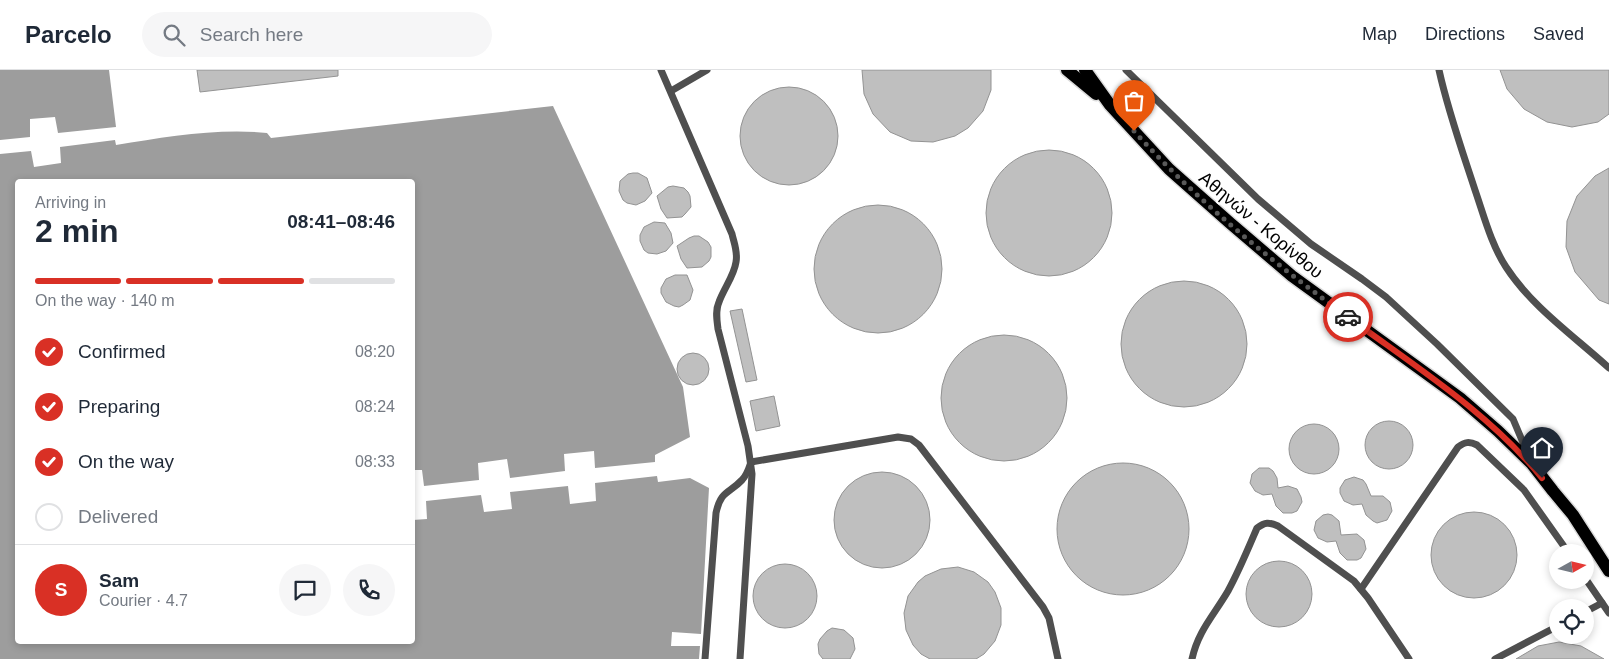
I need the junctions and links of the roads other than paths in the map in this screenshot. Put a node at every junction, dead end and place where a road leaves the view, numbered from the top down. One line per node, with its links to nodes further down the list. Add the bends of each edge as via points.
1 (661, 70): 7 (lane)
2 (707, 70): 7 (lane)
3 (1067, 70): 8 (main road, Αθηνών - Κορίνθου)
4 (1085, 70): 8 (main road, Αθηνών - Κορίνθου)
5 (1126, 70): 11 (lane, via 1258,199 1311,244 1386,297 1437,344 1513,419)
6 (1438, 70): 9 (lane, via 1490,235 1505,266 1550,316)
7 (671, 90): 10 (lane, via 736,248 736,261 718,303 716,316)
8 (1110, 105): 11 (main road, Αθηνών - Κορίνθου, via 1169,169 1292,276 1460,398)
9 (1609, 368)
10 (751, 462): 20 (lane, via 742,480 724,495 717,508); 21 (lane, via 752,492); 22 (lane, via 898,437 911,439 919,445 1043,608)
11 (1532, 464): 13 (main road, Αθηνών - Κορίνθου, via 1573,515)
12 (1562, 544): 14 (lane, via 1524,490 1477,445 1464,443 1458,447)
13 (1609, 570)
14 (1361, 589): 23 (lane, via 1278,526 1263,523 1257,528 1227,592 1195,644); 24 (lane)
15 (1592, 589): 16 (lane)
16 (1602, 603): 17 (lane); 18 (lane)
17 (1594, 607)
18 (1609, 613)
19 (1549, 631): 25 (lane)
20 (704, 659)
21 (740, 659)
22 (1058, 659)
23 (1192, 659)
24 (1409, 659)
25 (1495, 659)

